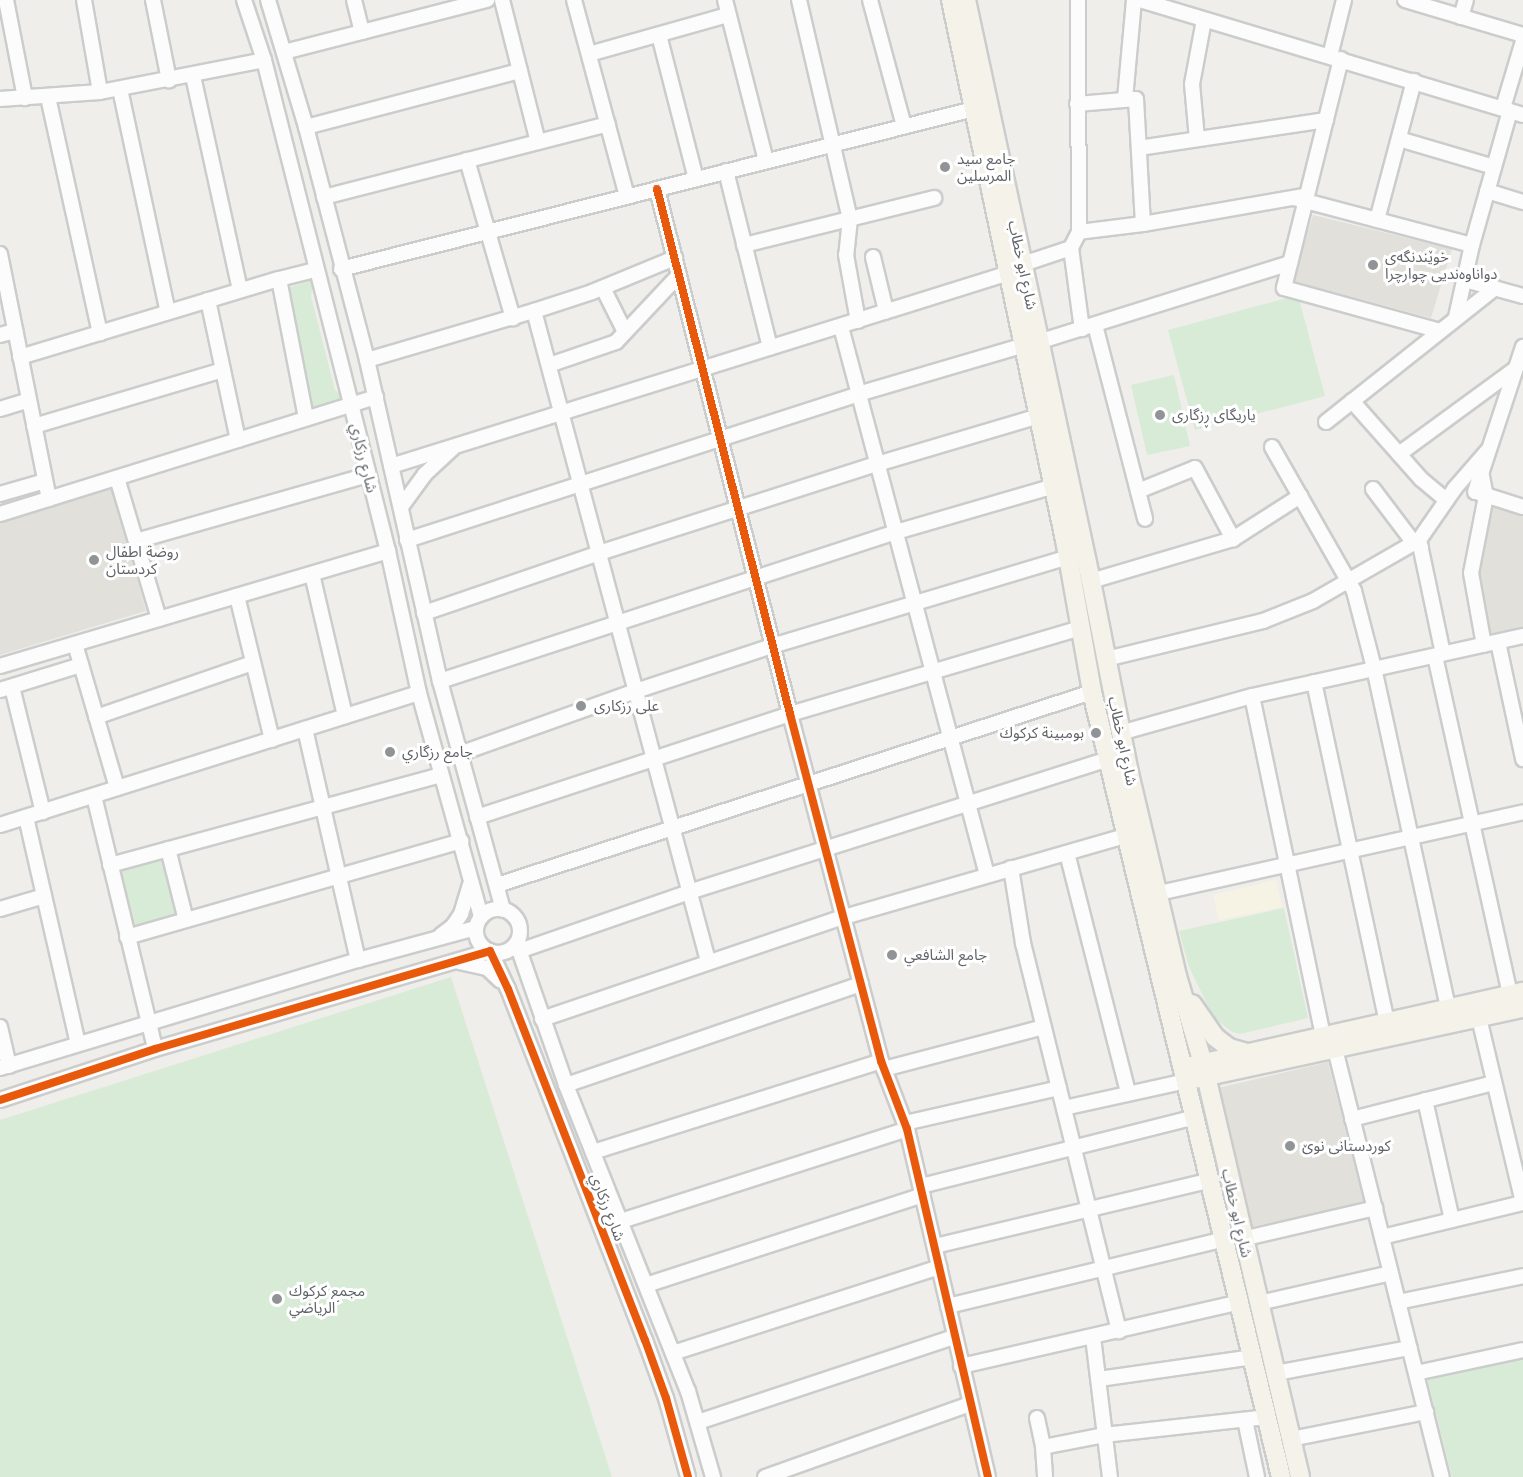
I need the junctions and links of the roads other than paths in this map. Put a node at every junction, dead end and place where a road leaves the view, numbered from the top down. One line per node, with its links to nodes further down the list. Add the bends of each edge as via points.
1 (6, 0): 39 (street)
2 (84, 0): 37 (street)
3 (153, 0): 34 (street)
4 (244, 0): 31 (street, شارع رزكاري)
5 (268, 0): 28 (street, شارع رزكاري)
6 (354, 0): 24 (street)
7 (487, 0): 24 (street)
8 (502, 0): 32 (street)
9 (574, 0): 29 (street)
10 (725, 0): 21 (street)
11 (799, 0): 52 (street)
12 (870, 0): 47 (street)
13 (951, 0): 43 (main road, شارع ابو خطاب)
14 (966, 0): 79 (main road, شارع ابو خطاب)
15 (1078, 0): 42 (street)
16 (1134, 0): 41 (street)
17 (1344, 0): 30 (street)
18 (1405, 0): 22 (street)
19 (1466, 0): 22 (street)
20 (1146, 1): 23 (street)
21 (728, 15): 25 (street); 55 (street)
22 (1461, 17): 26 (street)
23 (1204, 20): 30 (street); 50 (street, via 1192,84)
24 (363, 32): 28 (street)
25 (658, 34): 29 (street); 58 (street)
26 (1523, 35)
27 (1523, 41): 44 (street)
28 (284, 52): 48 (street, شارع رزكاري)
29 (589, 54): 46 (street)
30 (1335, 58): 35 (street); 45 (street)
31 (264, 60): 33 (street); 80 (street, شارع رزكاري)
32 (520, 71): 48 (street); 51 (street)
33 (193, 76): 34 (street); 86 (street)
34 (169, 80): 36 (street)
35 (1414, 81): 44 (street); 49 (street)
36 (120, 89): 37 (street); 91 (street)
37 (100, 92): 38 (street)
38 (48, 97): 39 (street); 100 (street)
39 (25, 98): 40 (street)
40 (0, 99)
41 (1125, 99): 42 (street); 53 (street, via 1136,99)
42 (1077, 104): 70 (street)
43 (974, 109): 47 (street); 79 (main road, شارع ابو خطاب)
44 (1512, 112): 56 (street)
45 (1326, 120): 50 (street); 64 (street)
46 (608, 124): 51 (street); 61 (street)
47 (904, 126): 52 (street)
48 (306, 127): 62 (street, شارع رزكاري)
49 (1399, 139): 56 (street); 67 (street)
50 (1197, 140): 53 (street)
51 (538, 142): 54 (street)
52 (834, 144): 55 (street); 66 (street)
53 (1139, 148): 68 (street)
54 (467, 160): 62 (street); 69 (street)
55 (766, 161): 57 (street)
56 (1494, 167): 60 (street)
57 (726, 171): 58 (street); 71 (street)
58 (696, 179): 59 (street)
59 (657, 189): 61 (street); 76 (street)
60 (1486, 191): 65 (street); 72 (street)
61 (627, 196): 69 (street)
62 (324, 197): 78 (street, شارع رزكاري)
63 (934, 198): 66 (street)
64 (1303, 198): 67 (street); 68 (street); 77 (street)
65 (1523, 202)
66 (850, 219): 71 (street); 94 (street, via 846,255)
67 (1377, 220): 72 (street)
68 (1143, 224): 70 (street)
69 (487, 231): 78 (street); 93 (street)
70 (1079, 232): 73 (street)
71 (744, 245): 104 (street)
72 (1472, 245): 83 (street)
73 (1071, 249): 79 (street); 95 (street)
74 (0, 254): 97 (street)
75 (873, 257): 90 (street)
76 (675, 258): 81 (street); 84 (street)
77 (1290, 263): 95 (street); 98 (street, via 1284,288)
78 (341, 269): 106 (street, شارع رزكاري)
79 (1016, 269): 90 (street); 102 (main road, شارع ابو خطاب)
80 (316, 270): 82 (street); 117 (street, شارع رزكاري)
81 (679, 275): 99 (street); 108 (street)
82 (279, 279): 86 (street); 122 (street)
83 (1465, 280): 85 (street); 92 (street)
84 (603, 288): 89 (street); 99 (street)
85 (1495, 288): 87 (street); 92 (street)
86 (240, 290): 88 (street)
87 (1523, 296)
88 (208, 300): 91 (street); 110 (street)
89 (534, 311): 93 (street); 107 (street)
90 (886, 311): 94 (street)
91 (168, 312): 100 (street)
92 (1456, 317): 98 (street)
93 (513, 318): 106 (street)
94 (858, 321): 96 (street)
95 (1089, 326): 102 (street); 140 (street)
96 (841, 327): 104 (street); 113 (street)
97 (15, 331): 101 (street); 105 (street)
98 (1440, 331): 116 (street)
99 (625, 332): 107 (street, via 616,342)
100 (100, 333): 105 (street)
101 (0, 335)
102 (1031, 344): 111 (main road, شارع ابو خطاب); 113 (street)
103 (1523, 347): 109 (street)
104 (770, 348): 108 (street)
105 (20, 357): 115 (street)
106 (367, 360): 114 (street, شارع رزكاري)
107 (549, 365): 120 (street)
108 (702, 369): 120 (street); 125 (street)
109 (1515, 369): 112 (street); 118 (street)
110 (223, 370): 124 (street); 126 (street)
111 (1038, 374): 121 (main road, شارع ابو خطاب); 162 (main road, شارع ابو خطاب)
112 (1486, 389): 118 (street); 130 (street)
113 (858, 394): 125 (street); 131 (street)
114 (376, 397): 117 (street); 132 (street, شارع رزكاري)
115 (29, 400): 119 (street); 124 (street)
116 (1352, 401): 123 (street); 130 (street)
117 (351, 404): 122 (street); 133 (street, شارع رزكاري)
118 (1503, 405): 129 (street)
119 (0, 409)
120 (562, 413): 127 (street); 136 (street)
121 (1039, 416): 131 (street); 137 (main road, شارع ابو خطاب)
122 (306, 418): 126 (street)
123 (1326, 422)
124 (34, 426): 135 (street)
125 (720, 438): 136 (street); 148 (street)
126 (238, 440): 134 (street)
127 (457, 445): 132 (street); 146 (street, via 425,474)
128 (1272, 447): 143 (street)
129 (1488, 450): 138 (street); 142 (street, via 1481,471)
130 (1399, 454): 145 (street)
131 (877, 464): 148 (street); 151 (street)
132 (391, 466): 146 (street, شارع رزكاري)
133 (368, 475): 154 (street); 156 (street, شارع رزكاري)
134 (117, 478): 144 (street); 154 (street)
135 (45, 481): 141 (street); 144 (street)
136 (580, 483): 153 (street); 157 (street)
137 (1054, 486): 151 (street); 158 (main road, شارع ابو خطاب)
138 (1455, 488): 142 (street); 145 (street)
139 (1373, 489): 155 (street)
140 (1138, 491): 150 (street); 152 (street, via 1195,468)
141 (0, 494)
142 (1480, 494): 147 (street); 170 (street, via 1471,573)
143 (1300, 496): 152 (street); 161 (street)
144 (49, 499): 149 (street)
145 (1446, 500): 155 (street)
146 (401, 507): 153 (street, شارع رزكاري)
147 (1523, 507)
148 (738, 510): 157 (street); 160 (street)
149 (0, 514)
150 (1145, 519)
151 (896, 532): 160 (street); 164 (street)
152 (1233, 539): 162 (street)
153 (407, 540): 165 (street, شارع رزكاري)
154 (136, 541): 166 (street)
155 (1418, 543): 161 (street); 173 (street)
156 (388, 551): 159 (street); 185 (street, شارع رزكاري)
157 (599, 553): 165 (street); 167 (street)
158 (1069, 557): 164 (street); 168 (main road, شارع ابو خطاب)
159 (312, 573): 163 (street); 188 (street)
160 (756, 579): 167 (street); 172 (street)
161 (1349, 581): 174 (street, via 1263,621); 178 (street)
162 (1091, 582): 174 (main road, شارع ابو خطاب)
163 (237, 596): 166 (street); 175 (street)
164 (914, 603): 172 (street); 179 (street)
165 (424, 613): 180 (street, شارع رزكاري)
166 (159, 619): 171 (street)
167 (617, 622): 180 (street); 183 (street)
168 (1081, 628): 179 (street); 184 (main road, شارع ابو خطاب)
169 (1523, 636): 170 (street)
170 (1491, 643): 173 (street); 195 (street)
171 (75, 644): 176 (street); 177 (street)
172 (772, 646): 183 (street); 187 (street)
173 (1439, 655): 178 (street); 208 (street)
174 (1106, 659): 191 (main road, شارع ابو خطاب)
175 (253, 663): 189 (street); 193 (street)
176 (81, 665): 182 (street); 189 (street)
177 (0, 666)
178 (1374, 668): 181 (street); 212 (street)
179 (933, 673): 187 (street); 192 (street)
180 (440, 681): 194 (street, شارع رزكاري)
181 (1314, 682): 186 (street); 216 (street)
182 (6, 688): 204 (street)
183 (636, 691): 194 (street); 196 (street)
184 (1092, 692): 192 (street); 197 (main road, شارع ابو خطاب)
185 (419, 693): 188 (street); 198 (street, شارع رزكاري)
186 (1252, 696): 191 (street); 218 (street)
187 (790, 714): 196 (street); 199 (street)
188 (345, 716): 190 (street)
189 (96, 717): 200 (street)
190 (305, 729): 193 (street); 203 (street)
191 (1120, 733): 197 (main road, شارع ابو خطاب)
192 (950, 737): 199 (street); 202 (street)
193 (272, 740): 200 (street)
194 (459, 754): 207 (street, شارع رزكاري)
195 (1523, 759)
196 (654, 760): 207 (street); 210 (street)
197 (1116, 770): 202 (street); 211 (main road, شارع ابو خطاب); 226 (main road, شارع ابو خطاب)
198 (441, 775): 203 (street); 213 (street, شارع رزكاري)
199 (809, 782): 210 (street); 215 (street)
200 (117, 788): 201 (street)
201 (94, 795): 204 (street); 219 (street)
202 (968, 804): 215 (street); 221 (street)
203 (323, 807): 214 (street); 222 (street)
204 (43, 812): 206 (street)
205 (1523, 812): 208 (street)
206 (26, 817): 209 (street); 227 (street)
207 (477, 817): 224 (street, شارع رزكاري)
208 (1472, 823): 212 (street); 243 (street)
209 (0, 825)
210 (672, 826): 224 (street); 225 (street)
211 (1128, 835): 217 (street); 257 (main road, شارع ابو خطاب)
212 (1410, 837): 216 (street); 244 (street)
213 (461, 841): 222 (street); 223 (street, شارع رزكاري)
214 (168, 849): 219 (street); 231 (street)
215 (826, 849): 225 (street); 230 (street)
216 (1350, 850): 218 (street); 247 (street)
217 (1067, 853): 220 (street); 261 (street)
218 (1287, 864): 226 (street); 251 (street)
219 (110, 865): 233 (street)
220 (1011, 868): 221 (street); 250 (street, via 1023,944)
221 (987, 875): 230 (street)
222 (339, 876): 231 (street); 237 (street)
223 (471, 876): 232 (street, شارع رزكاري); 234 (street, via 461,914)
224 (497, 885): 229 (street, شارع رزكاري)
225 (689, 892): 235 (street); 238 (street)
226 (1159, 892): 240 (main road, شارع ابو خطاب)
227 (45, 896): 228 (street); 252 (street)
228 (0, 909)
229 (503, 909): 232 (street, via 491,910); 235 (street, via 519,922)
230 (844, 917): 238 (street); 241 (street)
231 (186, 920): 233 (street)
232 (479, 922): 234 (street); 236 (street, via 479,942)
233 (127, 937): 248 (street)
234 (436, 939): 237 (street)
235 (518, 947): 236 (street, via 505,952); 246 (street, شارع رزكاري)
236 (490, 951): 239 (street); 242 (street, شارع رزكاري)
237 (358, 960): 248 (street)
238 (708, 961): 246 (street)
239 (442, 963): 242 (street, via 466,962 487,968); 253 (street)
240 (1177, 976): 254 (main road, via 1215,1037 1229,1048); 257 (main road, شارع ابو خطاب)
241 (861, 984): 255 (street); 259 (street)
242 (508, 989): 300 (street, شارع رزكاري)
243 (1518, 999): 244 (main road); 245 (main road)
244 (1448, 1008): 247 (main road)
245 (1479, 1018): 251 (main road); 258 (street)
246 (542, 1019): 259 (street, شارع رزكاري)
247 (1387, 1022): 251 (main road)
248 (147, 1023): 252 (street); 253 (street)
249 (0, 1027): 256 (street)
250 (1044, 1027): 255 (street); 260 (street)
251 (1329, 1043): 254 (main road); 257 (main road); 266 (street)
252 (78, 1044): 256 (street)
253 (155, 1049): 262 (street)
254 (1246, 1053): 257 (main road)
255 (883, 1065): 267 (street); 269 (street)
256 (4, 1067)
257 (1194, 1072): 261 (street); 265 (main road, شارع ابو خطاب); 278 (main road, شارع ابو خطاب)
258 (1493, 1083): 263 (street); 272 (street)
259 (566, 1085): 269 (street, شارع رزكاري)
260 (1059, 1088): 264 (street); 267 (street)
261 (1128, 1093): 264 (street)
262 (0, 1100)
263 (1425, 1100): 266 (street); 275 (street)
264 (1064, 1108): 268 (street)
265 (1196, 1117): 268 (street); 270 (main road, شارع ابو خطاب)
266 (1352, 1119): 273 (street)
267 (906, 1126): 271 (street); 276 (street)
268 (1073, 1147): 271 (street); 274 (street)
269 (593, 1152): 276 (street, شارع رزكاري)
270 (1211, 1180): 274 (street); 278 (main road, شارع ابو خطاب)
271 (922, 1191): 279 (street); 284 (street)
272 (1523, 1203): 275 (street)
273 (1375, 1208): 277 (street); 278 (street)
274 (1089, 1209): 279 (street); 281 (street)
275 (1452, 1220): 277 (street)
276 (621, 1221): 284 (street, شارع رزكاري)
277 (1382, 1237): 282 (street)
278 (1234, 1239): 281 (street); 286 (main road, شارع ابو خطاب)
279 (934, 1246): 280 (street)
280 (939, 1267): 287 (street); 293 (street)
281 (1103, 1269): 287 (street); 288 (street)
282 (1391, 1273): 285 (street); 286 (street)
283 (1523, 1276): 285 (street)
284 (646, 1285): 293 (street, شارع رزكاري)
285 (1398, 1302): 291 (street)
286 (1250, 1303): 288 (street); 294 (main road, شارع ابو خطاب); 296 (main road, شارع ابو خطاب)
287 (948, 1306): 289 (street)
288 (1119, 1331): 290 (street)
289 (954, 1337): 295 (street); 306 (street)
290 (1093, 1337): 295 (street); 298 (street)
291 (1410, 1348): 296 (street); 297 (street)
292 (1523, 1350): 297 (street)
293 (673, 1353): 299 (street, شارع رزكاري)
294 (1253, 1357): 298 (street); 303 (main road, شارع ابو خطاب)
295 (961, 1366): 301 (street)
296 (1276, 1373): 308 (main road, شارع ابو خطاب)
297 (1416, 1373): 302 (street)
298 (1099, 1380): 307 (street)
299 (688, 1391): 300 (street); 306 (street, شارع رزكاري)
300 (666, 1398): 310 (street, شارع رزكاري)
301 (970, 1404): 312 (street); 313 (street)
302 (1426, 1412): 308 (street); 319 (street)
303 (1266, 1417): 305 (street); 317 (main road, شارع ابو خطاب)
304 (1036, 1418): 309 (street)
305 (1245, 1420): 307 (street); 316 (street)
306 (698, 1422): 311 (street, شارع رزكاري)
307 (1104, 1435): 309 (street); 315 (street)
308 (1291, 1439): 318 (main road, شارع ابو خطاب)
309 (1043, 1447): 314 (street)
310 (688, 1477)
311 (713, 1477)
312 (765, 1477)
313 (988, 1477)
314 (1046, 1477)
315 (1110, 1477)
316 (1257, 1477)
317 (1281, 1477)
318 (1300, 1477)
319 (1442, 1477)

